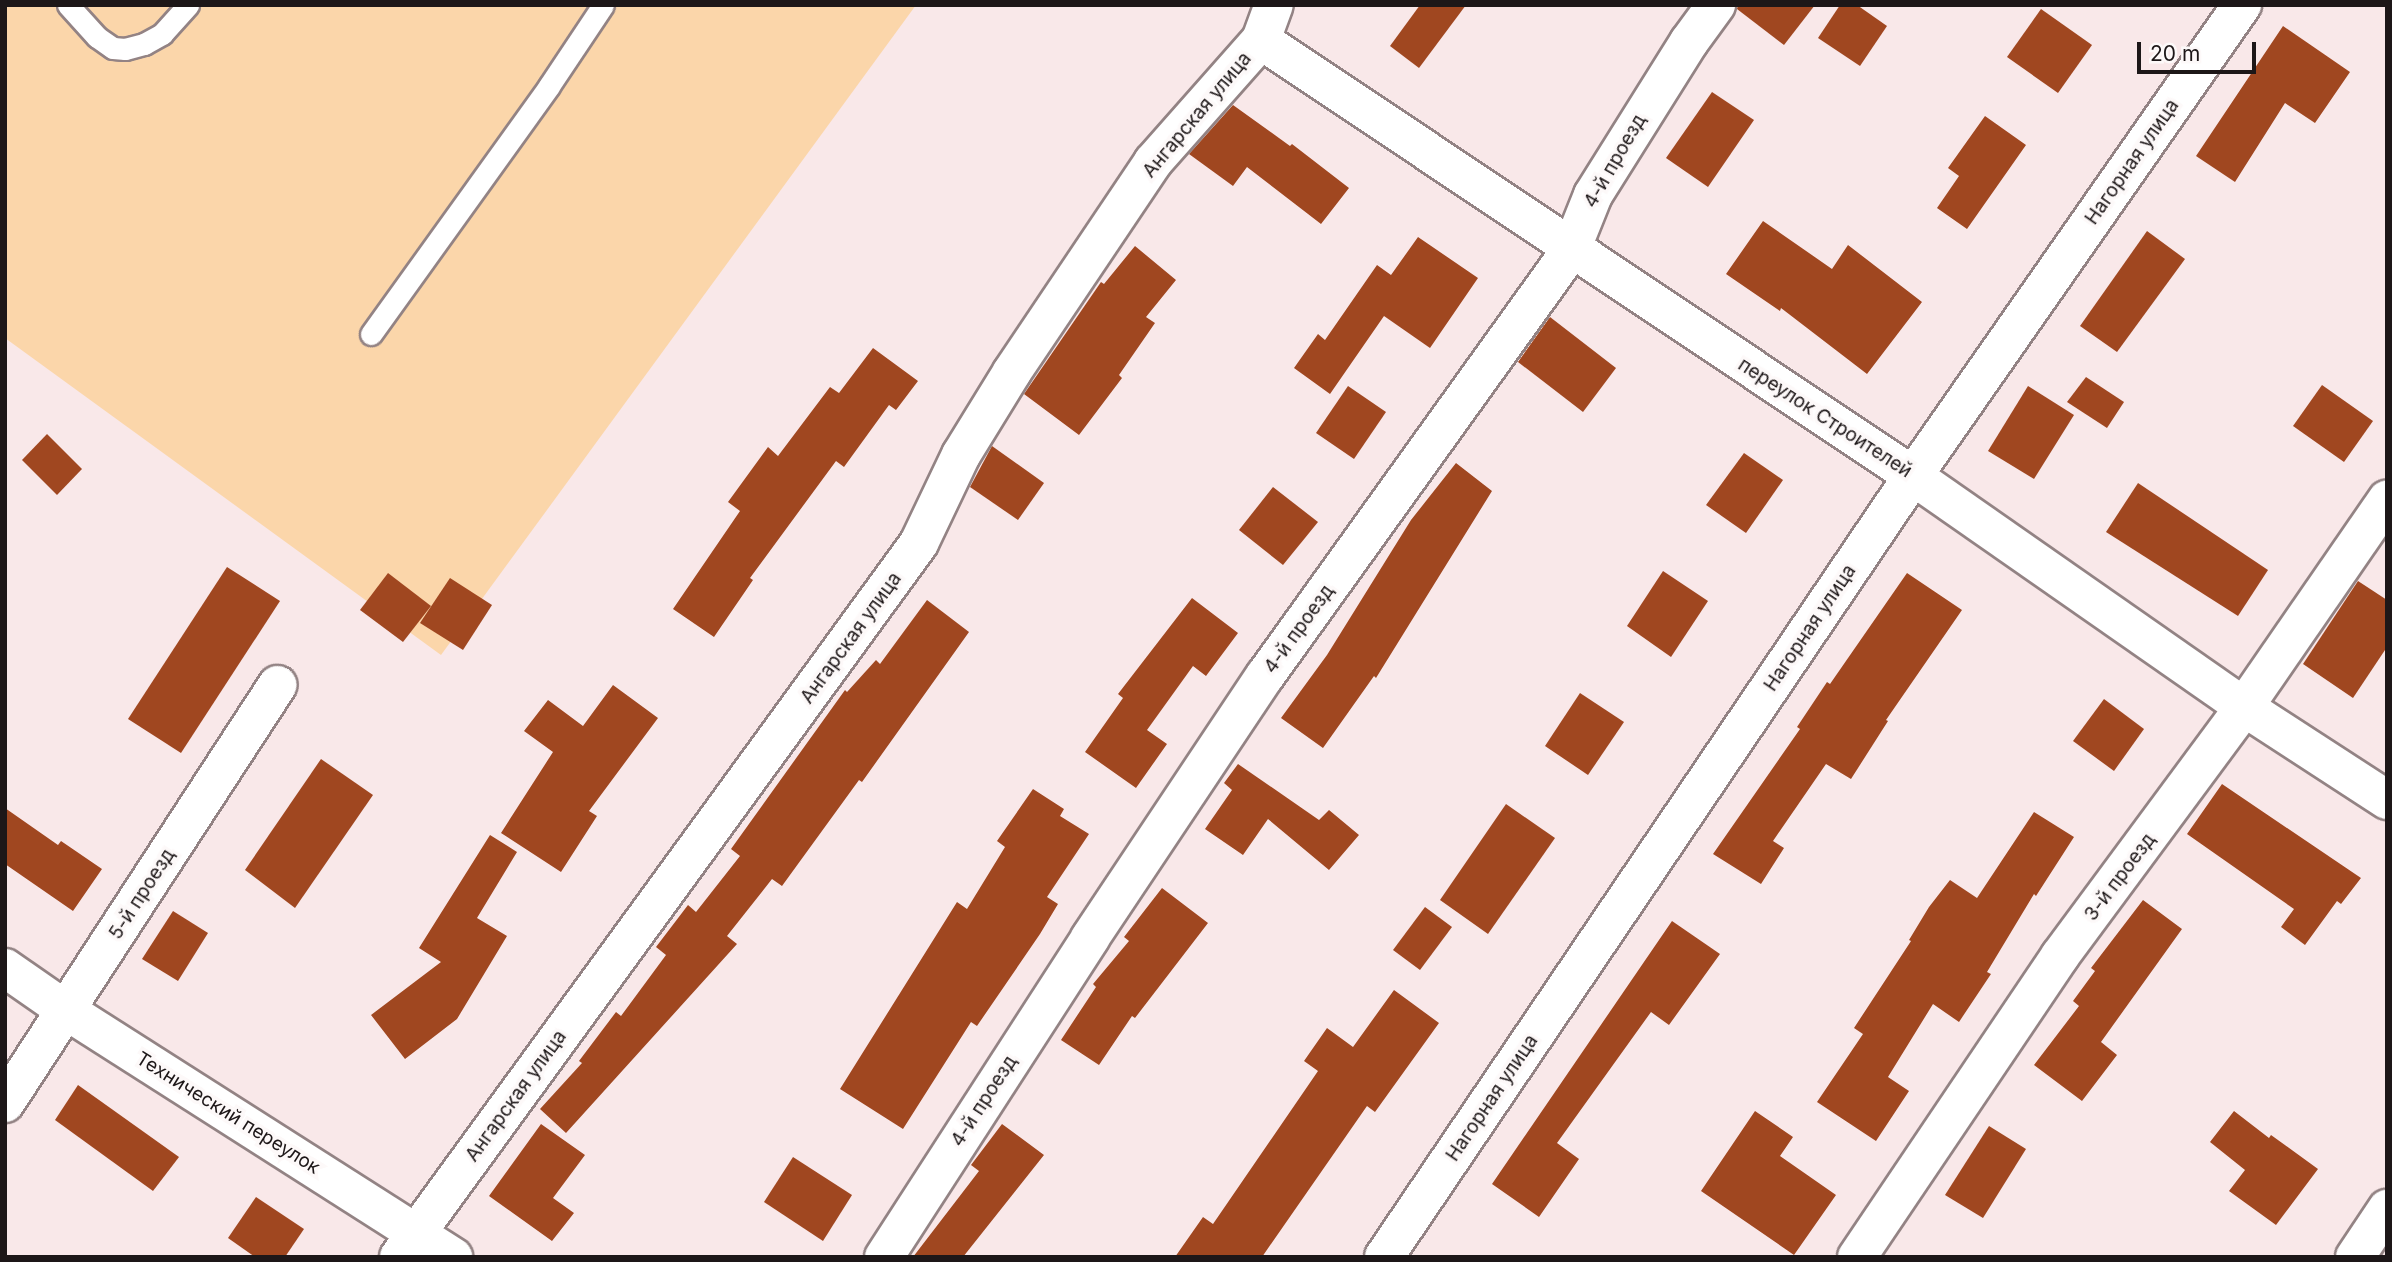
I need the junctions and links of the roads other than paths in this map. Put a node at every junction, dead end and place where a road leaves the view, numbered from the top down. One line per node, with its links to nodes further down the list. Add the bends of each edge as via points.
1 (68, 5): 2 (lane, via 97,37 113,48 125,49 162,34)
2 (188, 5)
3 (603, 5): 8 (lane)
4 (1716, 5): 7 (street, 4-й проезд, via 1593,195)
5 (2242, 5): 9 (street, Нагорная улица)
6 (1268, 22): 7 (street, переулок Строителей); 18 (street, Ангарская улица, via 1153,162 1012,372 961,455 919,543)
7 (1571, 250): 9 (street, переулок Строителей); 20 (street, 4-й проезд, via 1265,676)
8 (371, 334)
9 (1913, 476): 12 (street, переулок Строителей); 21 (street, Нагорная улица)
10 (2387, 500): 12 (street, 3-й проезд)
11 (277, 685): 15 (street, 5-й проезд)
12 (2244, 707): 13 (street, переулок Строителей); 22 (street, 3-й проезд, via 2060,956)
13 (2387, 800)
14 (5, 968): 15 (street, Технический переулок)
15 (67, 1011): 16 (street, 5-й проезд); 18 (street, Технический переулок)
16 (5, 1103)
17 (2387, 1209): 23 (street)
18 (408, 1245): 19 (street, Технический переулок)
19 (453, 1257)
20 (884, 1257)
21 (1384, 1257)
22 (1857, 1257)
23 (2355, 1257)

